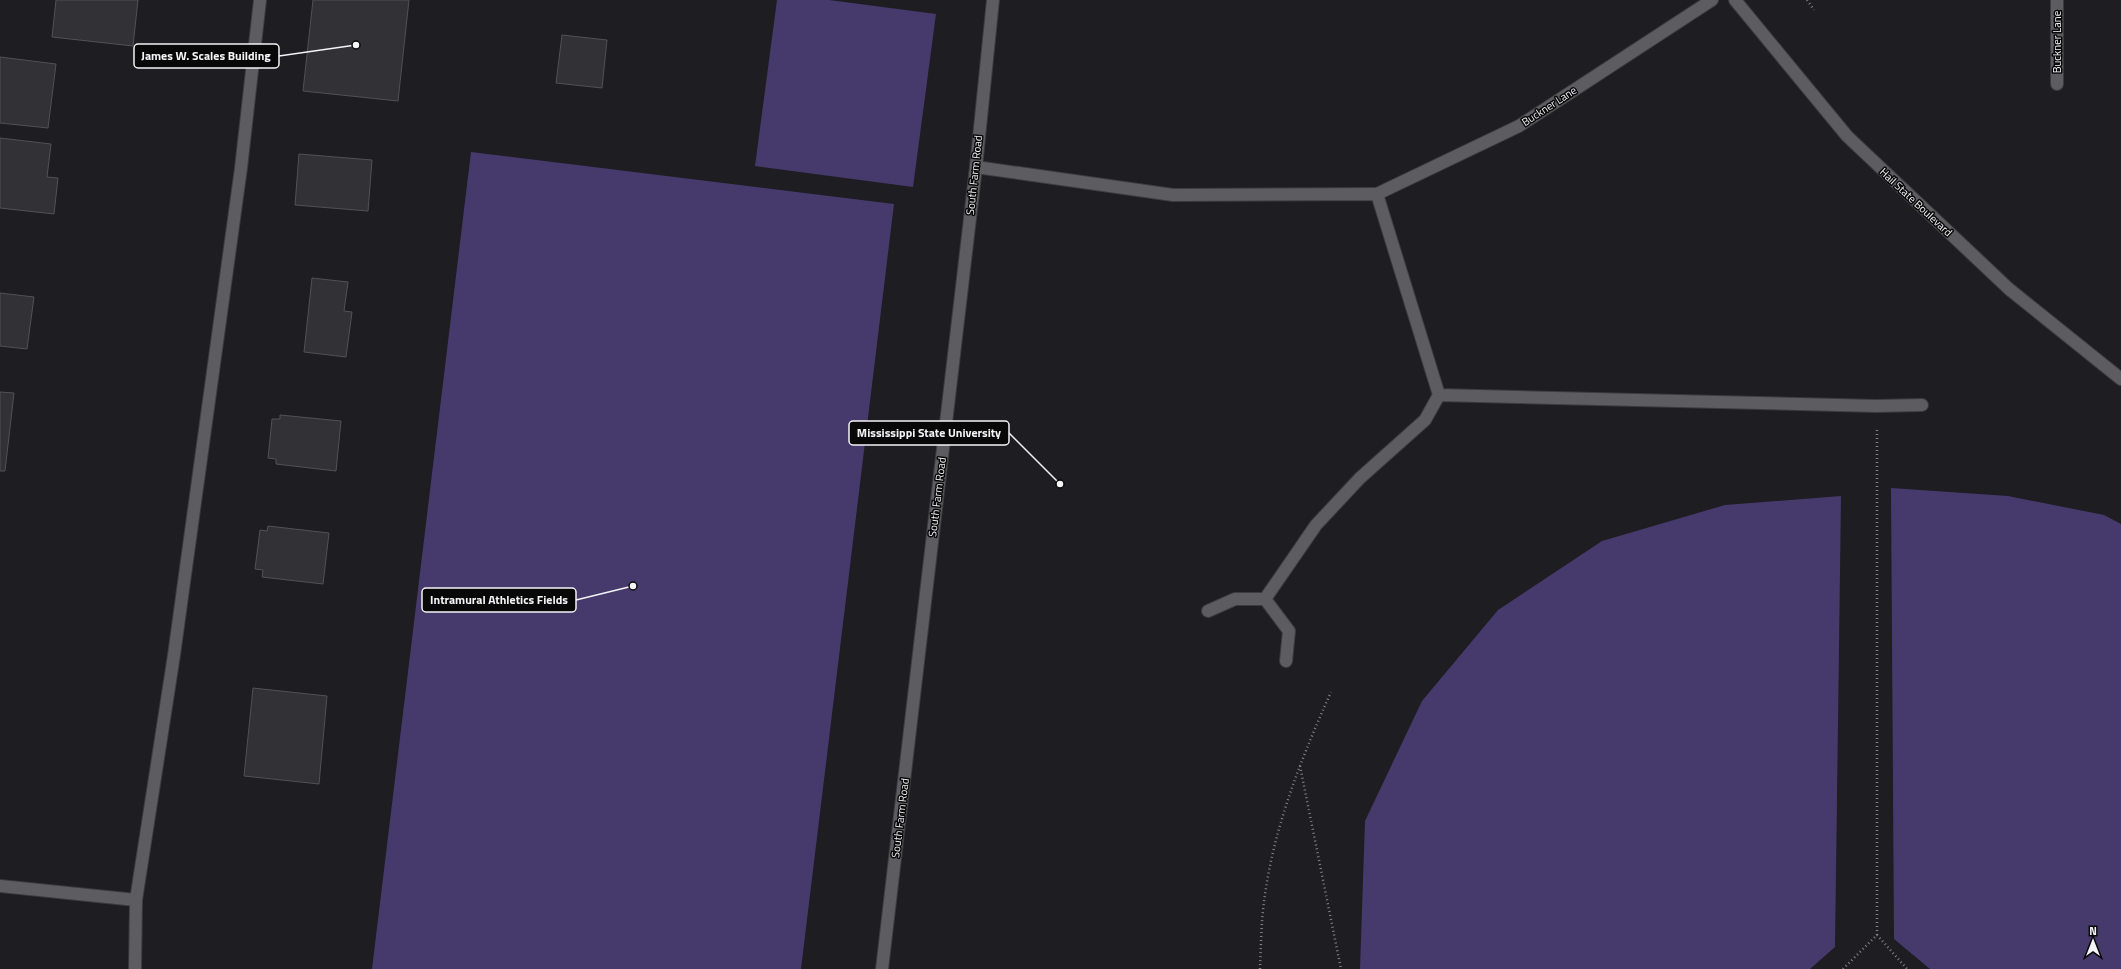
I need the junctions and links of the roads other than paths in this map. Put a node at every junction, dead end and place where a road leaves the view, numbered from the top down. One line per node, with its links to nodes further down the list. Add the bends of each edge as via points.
1 (260, 0): 16 (street, via 240,176 176,639)
2 (993, 0): 7 (street, South Farm Road)
3 (1712, 0): 8 (street, Buckner Lane, via 1519,126)
4 (1735, 0): 9 (street, Hail State Boulevard, via 1847,136 2009,289)
5 (2056, 0): 6 (street, Buckner Lane)
6 (2056, 84)
7 (976, 167): 8 (street, via 1173,195); 18 (street, South Farm Road)
8 (1377, 194): 10 (street)
9 (2121, 379)
10 (1439, 395): 11 (street); 12 (street, via 1425,420 1360,478 1316,525)
11 (1922, 405)
12 (1265, 599): 13 (street, via 1235,599); 14 (street, via 1289,631)
13 (1208, 611)
14 (1286, 661)
15 (0, 886): 16 (street)
16 (136, 900): 17 (street)
17 (135, 969)
18 (882, 969)

